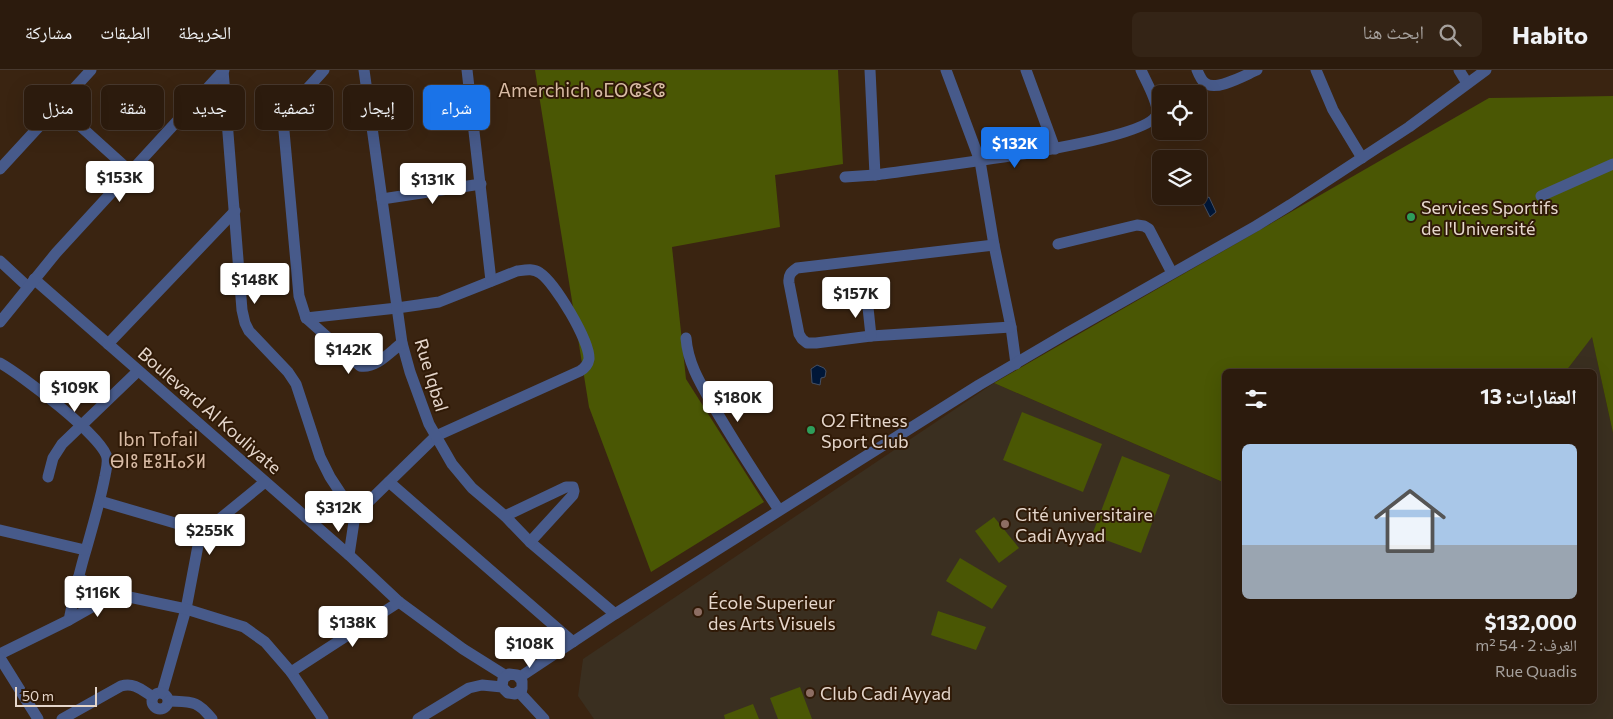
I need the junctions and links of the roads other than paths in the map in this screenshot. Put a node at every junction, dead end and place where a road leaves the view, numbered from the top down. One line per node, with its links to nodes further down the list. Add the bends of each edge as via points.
1 (91, 70): 16 (street)
2 (223, 70): 24 (street); 30 (street)
3 (324, 70): 39 (street, via 294,106 284,126 299,296)
4 (364, 70): 29 (street, Rue Iqbal)
5 (468, 70): 27 (street)
6 (870, 70): 25 (street)
7 (946, 70): 21 (street)
8 (1026, 70): 19 (street)
9 (1141, 70): 19 (street, via 1156,102 1157,111 1152,120 1119,133)
10 (1197, 70): 11 (street, via 1203,81 1213,87)
11 (1257, 70)
12 (1316, 70): 20 (street, via 1333,110)
13 (1459, 70): 15 (street)
14 (1486, 70): 15 (street)
15 (1467, 83): 20 (street)
16 (77, 85)
17 (36, 130): 23 (street)
18 (85, 130): 24 (street)
19 (1055, 149): 21 (street)
20 (1362, 158): 34 (street, via 1256,226)
21 (980, 161): 25 (street); 32 (street)
22 (1613, 164): 28 (street)
23 (0, 169)
24 (131, 172): 36 (street)
25 (875, 174): 26 (street)
26 (846, 177)
27 (481, 184): 29 (street); 35 (street)
28 (1541, 196)
29 (382, 199): 38 (street, Rue Iqbal)
30 (235, 211): 45 (street); 56 (street, via 245,323 296,384 320,457)
31 (1058, 244): 34 (street, via 1144,226 1150,229)
32 (994, 245): 41 (street); 42 (street, via 797,268 788,277 799,334 807,343)
33 (0, 261): 36 (street, Boulevard Al Kouliyate)
34 (1172, 273): 47 (street)
35 (491, 281): 38 (street, via 439,302); 50 (street, via 529,269 540,273 573,317 587,345 587,365 572,375)
36 (31, 283): 40 (street); 45 (street, Boulevard Al Kouliyate)
37 (867, 298): 42 (street)
38 (397, 308): 39 (street); 44 (street, Rue Iqbal)
39 (306, 318): 44 (street, via 360,366 370,367)
40 (0, 322)
41 (1011, 327): 42 (street); 47 (street)
42 (871, 336)
43 (686, 338): 55 (street, via 690,362 700,384)
44 (402, 343): 50 (street, Rue Iqbal)
45 (108, 344): 48 (street, Boulevard Al Kouliyate)
46 (0, 363): 49 (street)
47 (1016, 364): 55 (street)
48 (138, 371): 49 (street); 52 (street, Boulevard Al Kouliyate)
49 (82, 426): 51 (street, via 56,451); 54 (street, via 107,457)
50 (436, 436): 53 (street); 57 (street, Rue Iqbal, via 463,479)
51 (48, 477)
52 (265, 482): 59 (street); 62 (street, Boulevard Al Kouliyate)
53 (388, 482): 56 (street); 69 (street)
54 (100, 501): 59 (street, via 192,528); 61 (street)
55 (779, 510): 67 (street)
56 (355, 515): 62 (street)
57 (505, 516): 60 (street, Rue Iqbal); 60 (street, via 566,487 573,487 573,495)
58 (0, 530): 61 (street)
59 (200, 535): 66 (street)
60 (530, 542): 67 (street, Rue Iqbal)
61 (86, 550): 63 (street)
62 (348, 555): 65 (street, Boulevard Al Kouliyate)
63 (78, 578): 64 (street); 68 (street)
64 (115, 594): 66 (street); 68 (street)
65 (400, 602): 72 (street); 74 (street, Boulevard Al Kouliyate)
66 (186, 609): 72 (street, via 244,627 265,642); 76 (street)
67 (615, 614): 69 (street)
68 (68, 620): 70 (street)
69 (572, 642): 73 (street)
70 (0, 654)
71 (0, 658): 77 (street)
72 (291, 672): 80 (street)
73 (520, 677): 74 (street, via 513,674); 75 (street, via 523,685)
74 (504, 682): 75 (street, via 508,693); 81 (street, via 469,688)
75 (519, 692): 82 (street)
76 (161, 697): 78 (street, via 128,684); 79 (street, via 201,706)
77 (38, 719)
78 (62, 719)
79 (212, 719)
80 (323, 719)
81 (418, 719)
82 (544, 719)

